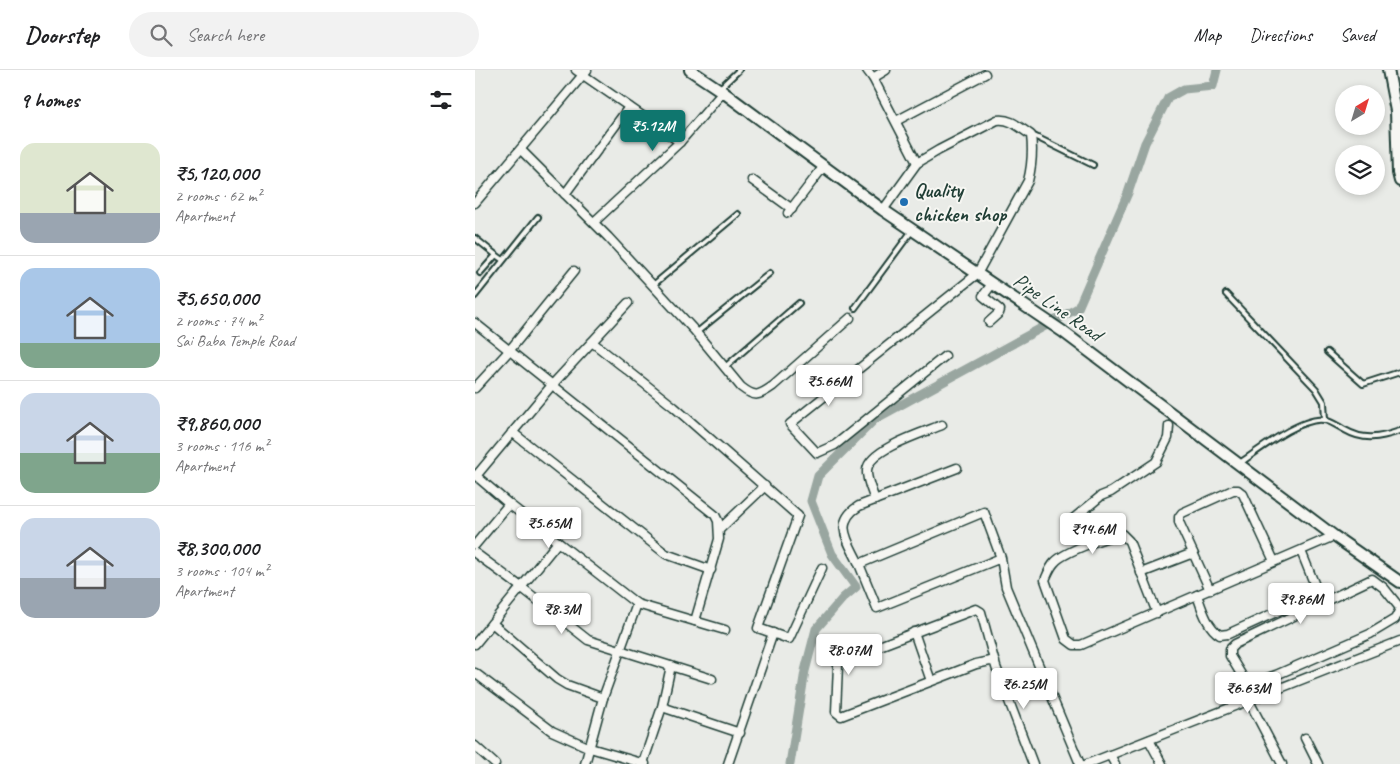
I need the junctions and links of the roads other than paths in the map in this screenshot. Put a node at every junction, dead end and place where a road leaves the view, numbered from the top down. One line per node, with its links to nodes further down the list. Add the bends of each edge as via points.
1 (690, 70): 9 (street, Pipe Line Road)
2 (739, 70): 9 (lane)
3 (867, 70): 8 (street)
4 (886, 70): 8 (street)
5 (1389, 70): 19 (street, via 1396,111)
6 (582, 72): 10 (street); 14 (street)
7 (985, 74): 11 (street)
8 (873, 78): 11 (street)
9 (721, 91): 13 (street); 17 (street, Pipe Line Road)
10 (629, 107): 13 (street); 20 (street)
11 (896, 121): 15 (street)
12 (1031, 135): 15 (street, via 1011,121 997,120); 16 (lane); 33 (street, via 1033,153 1028,181)
13 (680, 142): 25 (street)
14 (521, 150): 20 (street); 21 (street)
15 (917, 163): 22 (street)
16 (1093, 165)
17 (824, 166): 18 (street, via 790,211); 22 (street, Pipe Line Road)
18 (752, 180)
19 (1400, 181)
20 (565, 194): 25 (street)
21 (475, 203)
22 (883, 210): 26 (street, Pipe Line Road)
23 (738, 214): 35 (lane)
24 (538, 217): 29 (lane)
25 (594, 222): 35 (street)
26 (912, 230): 33 (street, Pipe Line Road); 42 (lane)
27 (475, 238): 28 (lane)
28 (496, 255): 29 (lane); 31 (lane)
29 (503, 260): 38 (lane)
30 (574, 271): 48 (street)
31 (480, 273)
32 (770, 273): 46 (lane)
33 (977, 274): 34 (street, Pipe Line Road); 50 (street, via 790,424 820,453 835,445)
34 (992, 284): 36 (street, Pipe Line Road); 41 (street, via 983,296)
35 (653, 286): 46 (street)
36 (1002, 290): 41 (street); 55 (street, Pipe Line Road)
37 (1226, 294): 56 (lane, via 1316,389 1324,402)
38 (475, 296)
39 (628, 303): 47 (street)
40 (799, 303): 51 (lane)
41 (992, 304): 44 (street, via 1000,310)
42 (855, 308)
43 (850, 318): 51 (street, via 763,393 749,393)
44 (989, 322)
45 (475, 323): 48 (street)
46 (697, 332): 51 (street)
47 (592, 342): 53 (street); 64 (street, via 674,407)
48 (509, 351): 53 (street); 54 (street)
49 (1327, 352): 52 (lane, via 1363,384)
50 (945, 356)
51 (725, 367)
52 (1400, 372)
53 (552, 385): 60 (street); 68 (street, via 715,515)
54 (475, 388)
55 (1171, 414): 58 (lane); 61 (street, Pipe Line Road)
56 (1325, 420): 59 (lane, via 1357,437); 61 (lane, via 1311,420 1285,433)
57 (942, 425): 65 (street, via 887,448 870,462 867,472)
58 (1169, 426): 67 (street, via 1155,462 1101,496)
59 (1400, 431)
60 (512, 432): 63 (street); 79 (street, via 666,554)
61 (1238, 464): 69 (street, Pipe Line Road)
62 (957, 468): 65 (street)
63 (475, 476): 66 (street)
64 (765, 486): 68 (street); 92 (street, via 797,516 758,628)
65 (875, 500): 77 (street, via 853,510 844,521 843,528)
66 (509, 504): 70 (street); 71 (street)
67 (1068, 523)
68 (720, 529): 79 (street)
69 (1334, 536): 72 (street); 81 (street, Pipe Line Road)
70 (558, 542): 82 (street); 85 (street)
71 (475, 545)
72 (1301, 551): 76 (street); 84 (street, via 1318,593 1228,634 1214,632)
73 (475, 553): 82 (street)
74 (1193, 553): 76 (street, via 1179,516 1238,490 1243,494); 80 (street); 83 (street)
75 (1001, 558): 77 (street, via 877,608); 77 (street, via 984,512); 119 (street, via 1006,587)
76 (1274, 561): 83 (street)
77 (859, 564)
78 (822, 568): 92 (street, via 789,638)
79 (711, 570): 88 (street)
80 (1141, 574): 87 (street); 87 (street, via 1129,541 1122,534 1112,535 1056,560 1045,580 1066,638 1074,645 1081,645)
81 (1400, 582)
82 (521, 587): 89 (street); 96 (street, via 588,640)
83 (1209, 590): 84 (street)
84 (1197, 595): 87 (street)
85 (637, 604): 88 (street); 96 (street)
86 (1400, 608): 93 (street, via 1395,619); 101 (street, via 1372,578 1230,649 1230,656 1247,684)
87 (1157, 613)
88 (695, 621): 90 (street)
89 (492, 623): 95 (street); 105 (street, via 557,679)
90 (725, 630)
91 (914, 632): 98 (street, via 979,610); 103 (street); 103 (street, via 839,661 836,712 841,716)
92 (773, 633): 108 (street)
93 (1370, 634): 97 (street); 101 (street)
94 (1400, 641): 97 (street)
95 (475, 644)
96 (621, 650): 99 (street); 105 (street)
97 (1377, 650): 104 (street)
98 (995, 662): 103 (street, via 976,664); 118 (street)
99 (671, 666): 102 (street); 107 (street)
100 (475, 672): 112 (street, via 552,731)
101 (1276, 676): 104 (street)
102 (712, 679)
103 (931, 681)
104 (1281, 688): 106 (street)
105 (603, 698): 112 (street)
106 (1249, 701): 110 (street); 123 (street)
107 (662, 707): 108 (street); 116 (street)
108 (740, 733): 117 (street)
109 (1305, 738): 124 (street)
110 (1149, 740): 113 (street); 122 (street)
111 (475, 746): 114 (street)
112 (590, 748): 115 (street); 116 (street)
113 (1110, 755): 120 (street); 121 (street)
114 (495, 764)
115 (585, 764)
116 (644, 764)
117 (728, 764)
118 (1033, 764)
119 (1080, 764)
120 (1087, 764)
121 (1115, 764)
122 (1162, 764)
123 (1282, 764)
124 (1317, 764)

